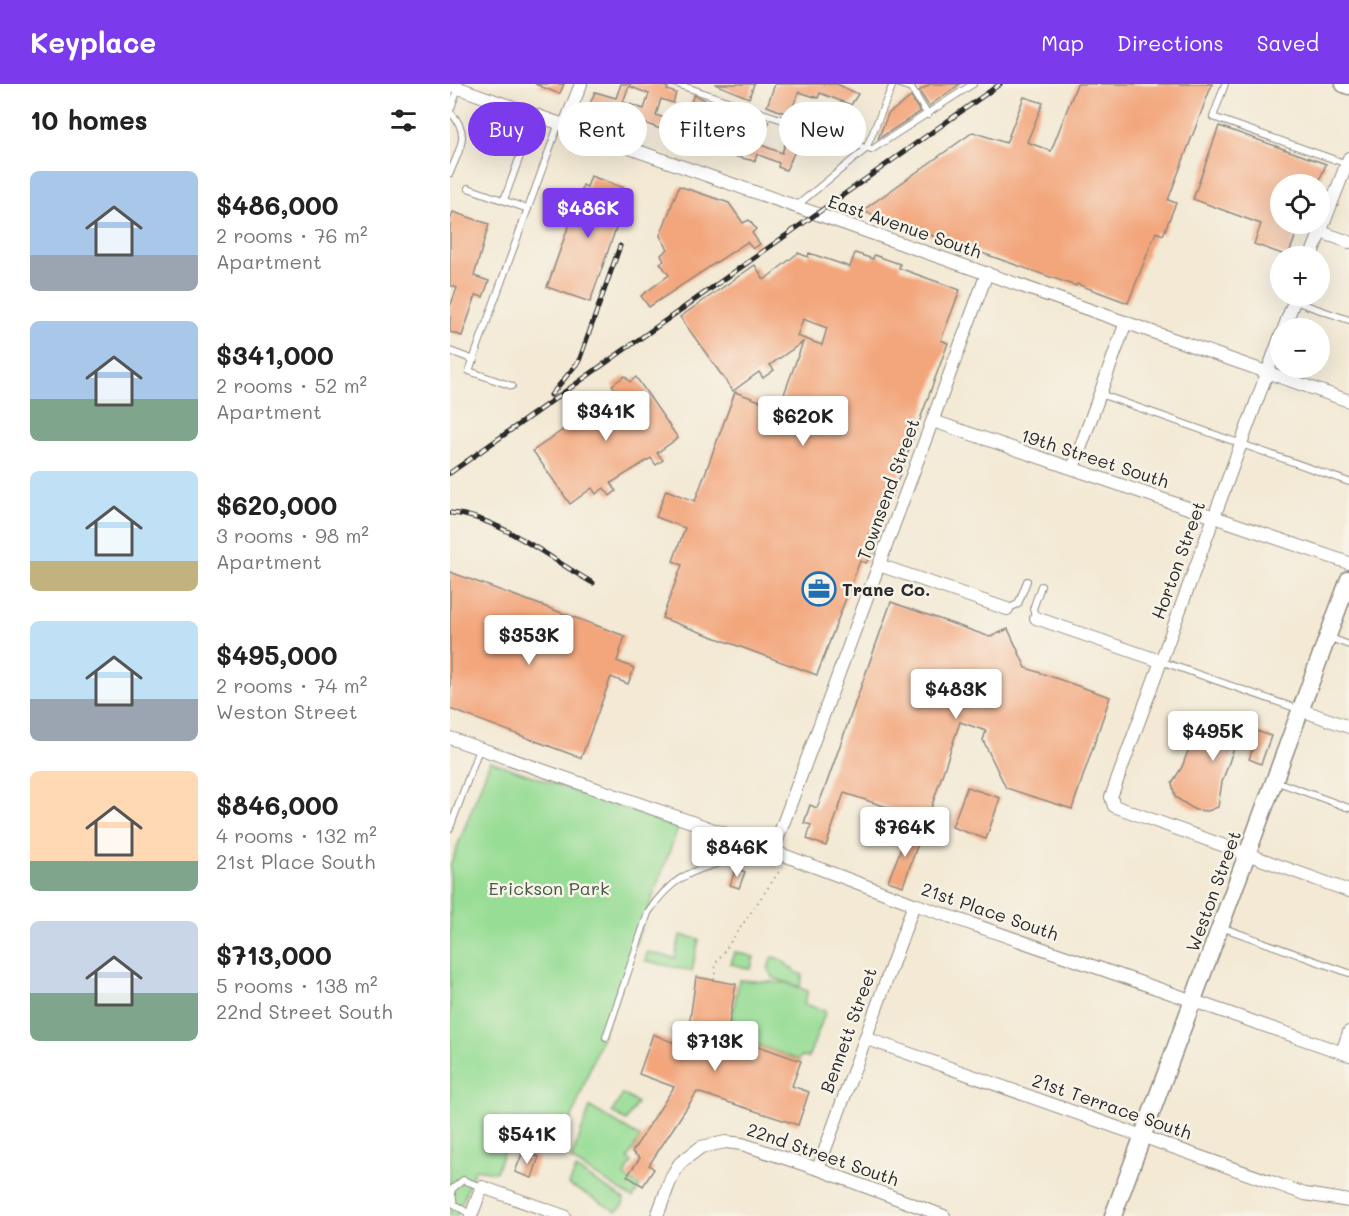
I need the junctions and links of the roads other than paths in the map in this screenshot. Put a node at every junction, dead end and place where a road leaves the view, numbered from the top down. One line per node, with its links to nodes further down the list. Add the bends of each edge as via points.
1 (581, 84): 12 (street)
2 (677, 84): 15 (lane)
3 (893, 84): 17 (lane)
4 (900, 84): 9 (lane)
5 (972, 84): 14 (lane)
6 (1225, 84): 21 (lane, via 1213,117)
7 (1344, 84): 10 (street)
8 (454, 86): 11 (street, East Avenue South); 13 (lane)
9 (912, 86): 14 (lane)
10 (1349, 86)
11 (500, 102)
12 (572, 102)
13 (450, 112): 22 (lane, via 461,125 463,136)
14 (928, 115): 17 (lane, via 879,146)
15 (779, 119)
16 (558, 133): 27 (lane)
17 (866, 149)
18 (647, 154): 25 (street, East Avenue South)
19 (520, 156): 24 (lane)
20 (857, 156): 25 (lane)
21 (1348, 162): 26 (street)
22 (450, 173)
23 (468, 188): 24 (lane)
24 (504, 200): 27 (lane)
25 (795, 207): 30 (street, East Avenue South)
26 (1330, 207)
27 (528, 209): 35 (lane)
28 (1326, 234): 29 (street)
29 (1349, 242)
30 (987, 273): 33 (street, East Avenue South); 41 (street, Townsend Street)
31 (1315, 306): 32 (lane)
32 (1349, 320)
33 (1126, 322): 37 (street, East Avenue South); 39 (street)
34 (450, 351): 35 (lane)
35 (474, 360): 38 (lane, via 470,371)
36 (1270, 364): 37 (street, Horton Street)
37 (1267, 372): 40 (street, East Avenue South); 42 (street, Horton Street)
38 (512, 386)
39 (1100, 394): 42 (lane); 43 (street)
40 (1349, 401)
41 (933, 421): 43 (street, 19th Street South); 47 (street, Townsend Street)
42 (1240, 444): 44 (lane); 45 (street, Horton Street)
43 (1073, 468): 45 (street, 19th Street South)
44 (1349, 482)
45 (1213, 516): 46 (street, 19th Street South); 55 (street, Horton Street)
46 (1349, 563)
47 (879, 565): 51 (street); 63 (street, Townsend Street)
48 (1349, 579): 53 (street, Weston Street)
49 (1027, 581): 51 (lane, via 1018,604)
50 (1041, 586): 52 (lane, via 1033,609)
51 (1007, 609)
52 (1036, 618): 55 (street)
53 (1328, 637): 54 (lane); 56 (street, Weston Street)
54 (1349, 645)
55 (1160, 661): 56 (lane); 64 (street, Horton Street, via 1111,797 1113,806)
56 (1300, 710): 57 (street); 60 (street, Weston Street)
57 (1349, 727)
58 (450, 738): 59 (street, 21st Place South)
59 (479, 748): 62 (lane); 63 (street, 21st Place South)
60 (1274, 781): 61 (lane); 64 (street, Weston Street)
61 (1349, 808)
62 (450, 826)
63 (773, 851): 67 (street, 21st Place South)
64 (1247, 854): 66 (street); 68 (street, Weston Street)
65 (740, 857): 72 (lane, via 692,872 672,883 658,898 648,913)
66 (1349, 891)
67 (914, 904): 70 (street, 21st Place South); 73 (street, Bennett Street)
68 (1220, 927): 69 (lane); 70 (street, Weston Street)
69 (1349, 973)
70 (1193, 1000): 74 (street, 21st Place South); 75 (street, Weston Street)
71 (1349, 1032): 74 (street)
72 (606, 1037)
73 (865, 1038): 75 (street, 21st Terrace South); 76 (street, Bennett Street)
74 (1345, 1053)
75 (1143, 1135): 78 (street, 21st Terrace South, via 1305,1194); 83 (street, Weston Street)
76 (818, 1169): 81 (street, 22nd Street South, via 742,1144 726,1142 701,1147 676,1169); 82 (street, 22nd Street South)
77 (482, 1187): 79 (street); 79 (lane, via 462,1180 451,1190 454,1204); 80 (street)
78 (1349, 1201)
79 (471, 1215)
80 (564, 1216)
81 (657, 1216)
82 (944, 1216)
83 (1113, 1216)

